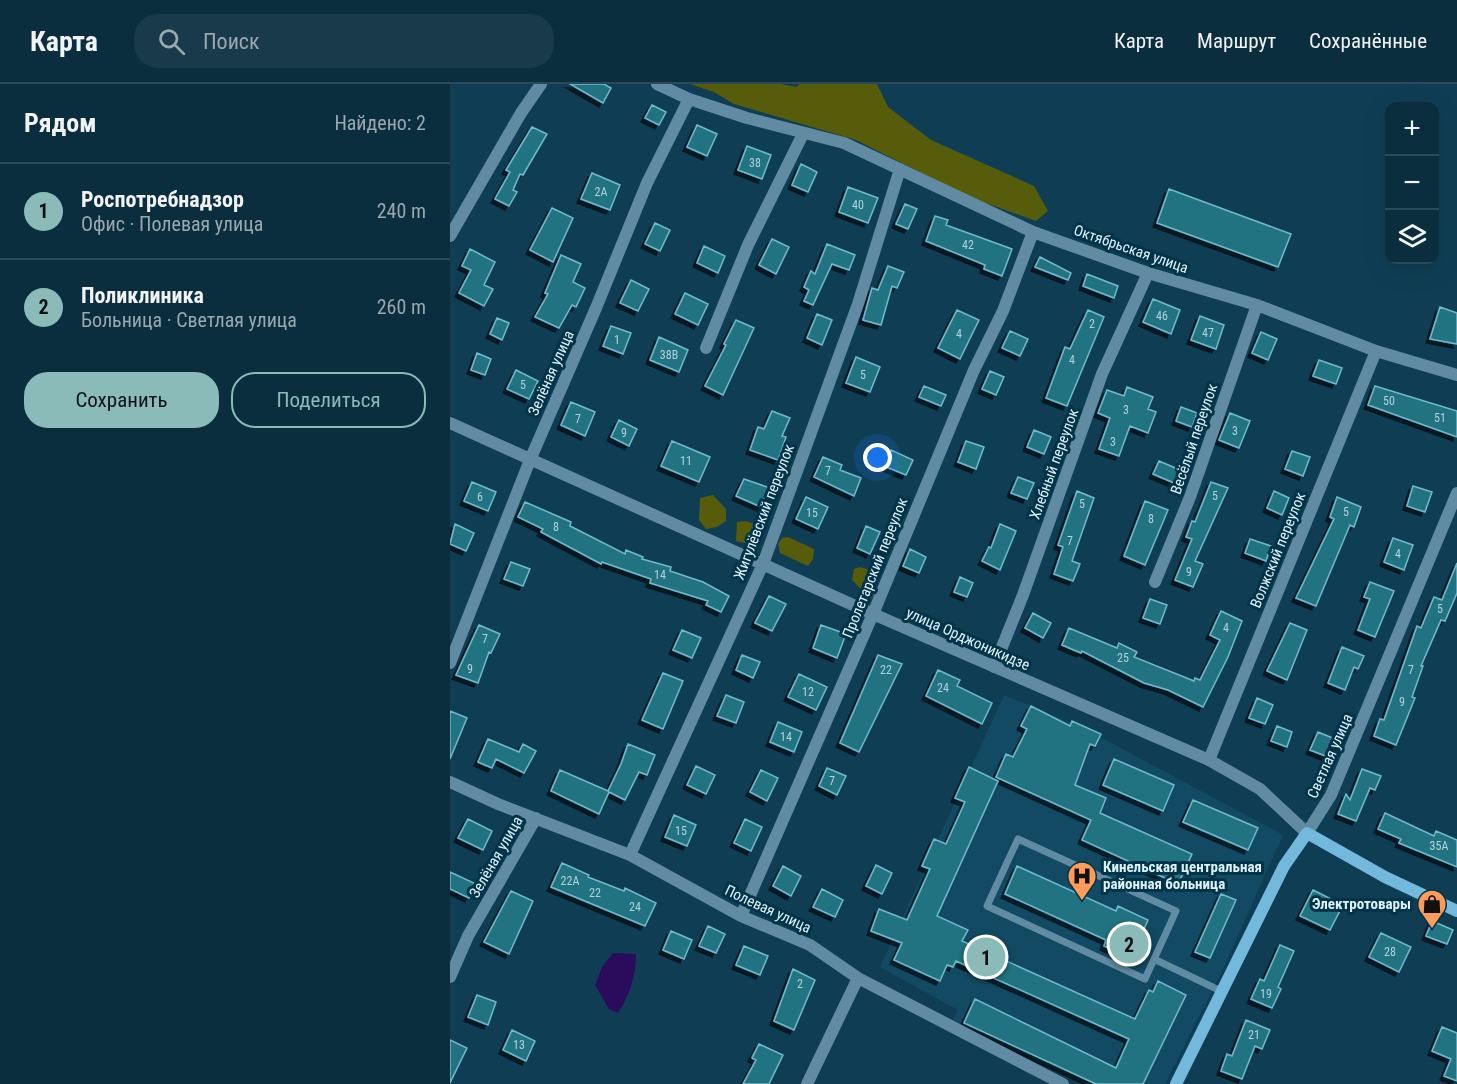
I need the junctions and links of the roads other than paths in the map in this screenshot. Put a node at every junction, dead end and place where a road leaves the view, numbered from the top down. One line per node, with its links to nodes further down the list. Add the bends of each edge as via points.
1 (541, 84): 7 (street)
2 (657, 84): 3 (street, Октябрьская улица)
3 (689, 99): 4 (street, Октябрьская улица); 14 (street, Зелёная улица, via 646,183)
4 (803, 134): 5 (street, Октябрьская улица, via 844,143); 10 (street, via 748,245)
5 (900, 169): 6 (street, Октябрьская улица); 16 (street, Жигулёвский переулок, via 858,304)
6 (1034, 232): 8 (street, Октябрьская улица); 18 (street, Пролетарский переулок)
7 (450, 236)
8 (1148, 273): 9 (street, Октябрьская улица); 20 (street, Хлебный переулок, via 1102,374)
9 (1257, 305): 11 (street, Октябрьская улица); 17 (street, Весёлый переулок, via 1190,497)
10 (706, 348)
11 (1376, 351): 12 (street, Октябрьская улица); 21 (street, Волжский переулок)
12 (1457, 375)
13 (450, 423): 14 (street, улица Орджоникидзе)
14 (530, 460): 16 (street, улица Орджоникидзе); 19 (street, Зелёная улица)
15 (1457, 493): 24 (street, Светлая улица, via 1331,795)
16 (763, 564): 18 (street, улица Орджоникидзе); 25 (street, Жигулёвский переулок)
17 (1155, 582)
18 (873, 614): 20 (street, улица Орджоникидзе); 27 (street, Пролетарский переулок)
19 (450, 663)
20 (994, 667): 21 (street, улица Орджоникидзе)
21 (1209, 760): 24 (street, улица Орджоникидзе, via 1260,789)
22 (450, 782): 23 (street, Полевая улица)
23 (536, 818): 25 (street, Полевая улица); 29 (street, Зелёная улица, via 468,936)
24 (1307, 833): 26 (main road, улица Орджоникидзе, via 1384,877); 31 (main road, Светлая улица, via 1284,866)
25 (630, 855): 27 (street, Полевая улица)
26 (1457, 911)
27 (741, 916): 30 (street, Полевая улица, via 810,945)
28 (1154, 959): 28 (lane, via 1144,979 987,906 1018,839 1176,912); 31 (lane)
29 (450, 976)
30 (858, 978): 32 (street); 33 (street, Полевая улица)
31 (1223, 992): 34 (main road, Светлая улица)
32 (807, 1084)
33 (1063, 1084)
34 (1176, 1084)

